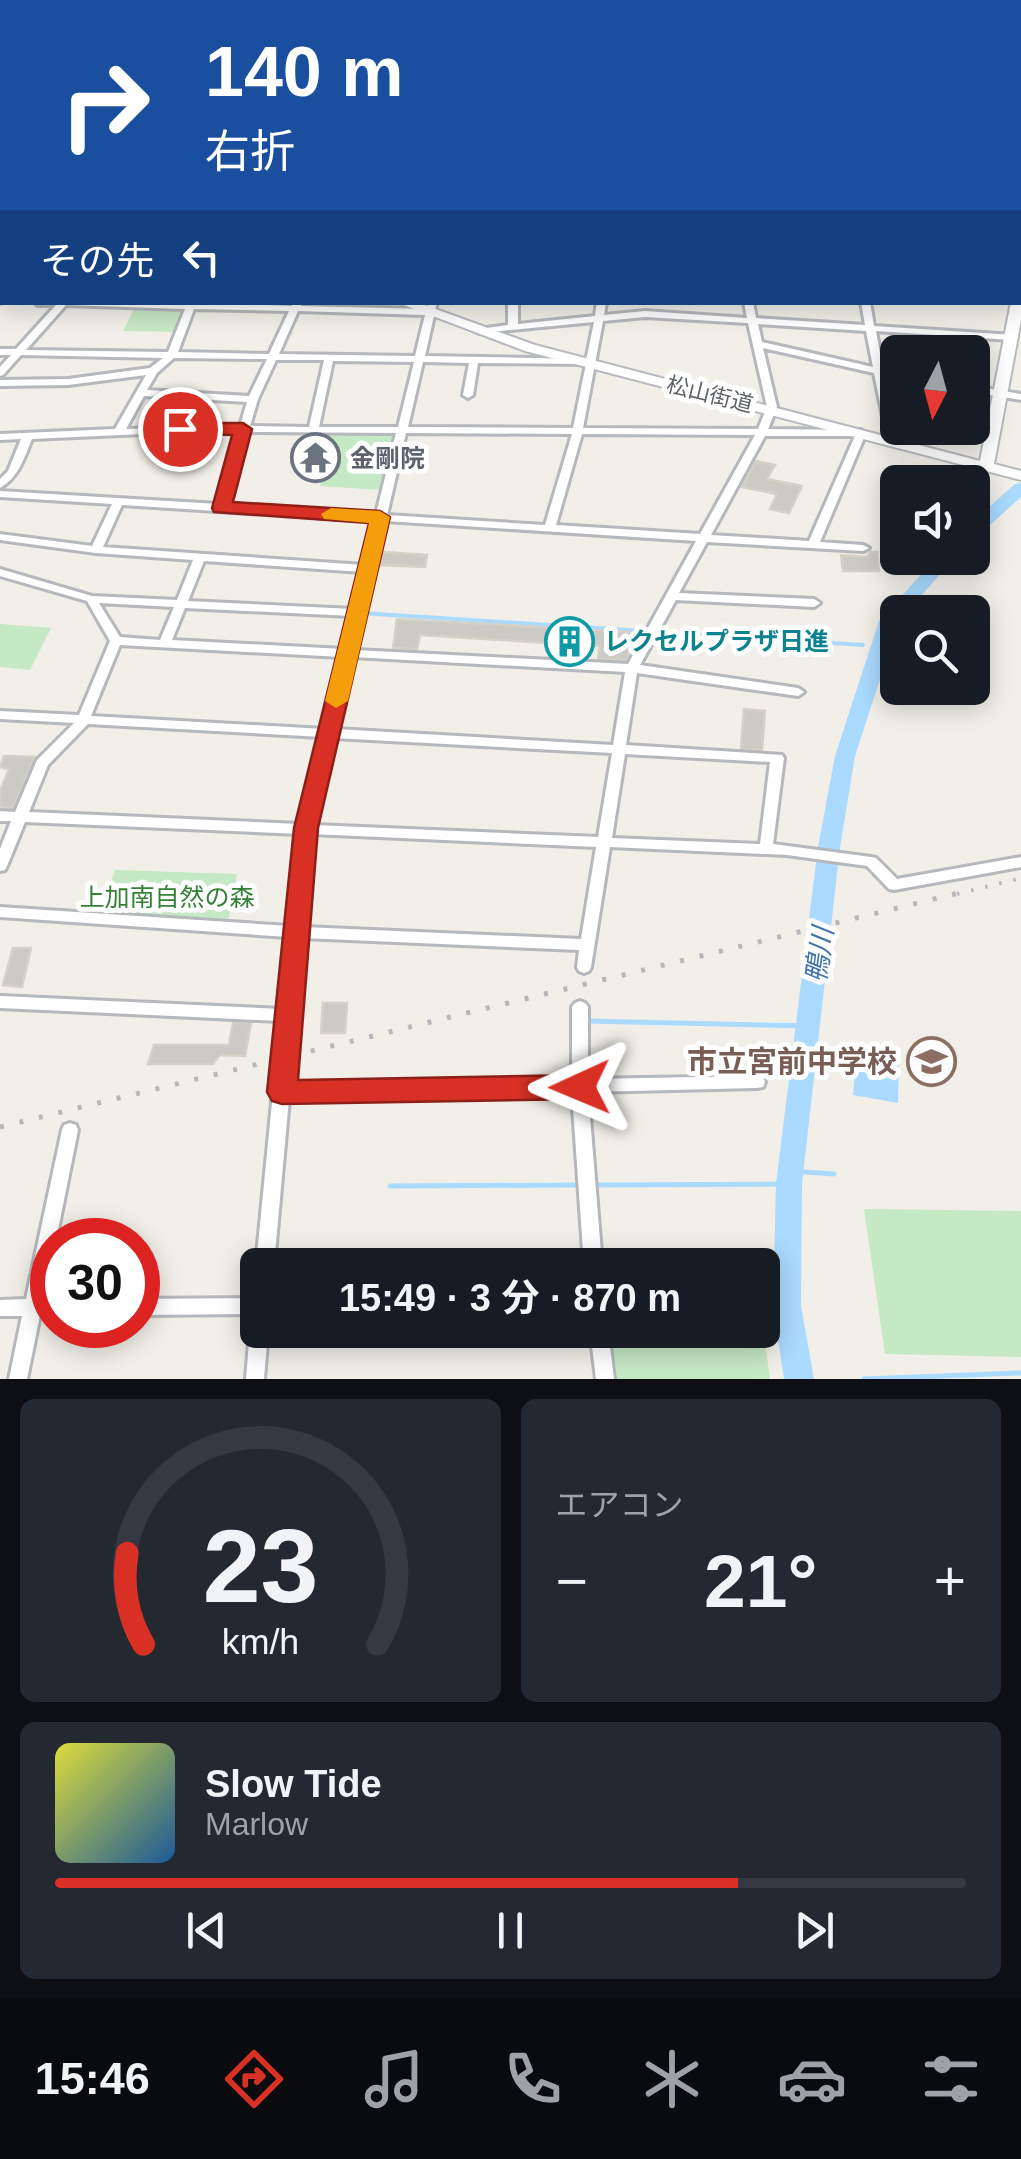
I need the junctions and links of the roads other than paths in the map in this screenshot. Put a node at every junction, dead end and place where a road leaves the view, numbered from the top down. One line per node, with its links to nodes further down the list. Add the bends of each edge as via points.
1 (63, 305): 18 (street)
2 (191, 305): 8 (street); 19 (street)
3 (514, 305): 12 (street)
4 (601, 305): 10 (street)
5 (749, 305): 11 (street)
6 (866, 305): 13 (street)
7 (1017, 305): 15 (main road)
8 (296, 307): 9 (street); 20 (street)
9 (432, 308): 14 (main road, 松山街道); 22 (street)
10 (599, 318): 11 (street); 12 (street); 24 (street)
11 (752, 321): 13 (street); 16 (street)
12 (513, 328): 14 (street)
13 (870, 328): 15 (street); 26 (street)
14 (482, 331): 24 (main road, 松山街道)
15 (1011, 338): 32 (main road)
16 (758, 344): 26 (street); 36 (street)
17 (0, 352): 18 (street)
18 (19, 353): 19 (street); 27 (street)
19 (172, 355): 20 (street); 25 (street)
20 (274, 357): 21 (street); 35 (street)
21 (329, 358): 22 (street); 37 (street)
22 (419, 360): 23 (street); 39 (street)
23 (474, 360): 24 (street); 33 (street)
24 (586, 363): 36 (main road, 松山街道); 40 (street)
25 (154, 371): 29 (street); 31 (street)
26 (878, 371): 28 (street)
27 (0, 373)
28 (880, 380)
29 (0, 383)
30 (990, 392): 32 (street)
31 (141, 393): 35 (street); 41 (street)
32 (1000, 394): 34 (street); 49 (main road)
33 (468, 395)
34 (1021, 398)
35 (253, 399): 38 (street)
36 (771, 410): 42 (street); 43 (main road, 松山街道)
37 (314, 428): 38 (street); 39 (street)
38 (243, 429): 41 (street); 56 (street)
39 (402, 430): 40 (street); 58 (street)
40 (578, 430): 42 (street); 59 (street)
41 (118, 432): 45 (street)
42 (762, 432): 43 (street); 61 (street)
43 (861, 433): 46 (main road, 松山街道); 62 (street)
44 (0, 437): 45 (street)
45 (27, 438): 52 (street, via 13,472)
46 (880, 438)
47 (904, 445): 48 (main road, 松山街道)
48 (979, 465)
49 (986, 465)
50 (990, 468): 51 (main road, 松山街道)
51 (1017, 475)
52 (0, 484)
53 (0, 494): 55 (street)
54 (338, 500): 57 (street)
55 (118, 502): 56 (street); 64 (street)
56 (222, 508): 57 (street)
57 (334, 514): 58 (street)
58 (380, 517): 59 (street); 66 (street)
59 (550, 528): 61 (street)
60 (0, 537): 64 (street)
61 (705, 538): 62 (street); 68 (street)
62 (813, 544): 63 (street)
63 (863, 548)
64 (96, 550): 65 (street)
65 (200, 558): 66 (street); 71 (street)
66 (367, 569): 72 (street)
67 (0, 572): 69 (street)
68 (673, 596): 70 (street); 76 (street)
69 (91, 599): 71 (street); 73 (street)
70 (814, 603)
71 (182, 604): 72 (street); 74 (street)
72 (357, 613): 75 (street)
73 (116, 641): 74 (street); 79 (street)
74 (165, 643): 75 (street)
75 (348, 650): 76 (street); 80 (street)
76 (632, 668): 77 (street); 81 (street)
77 (798, 692)
78 (0, 715): 79 (street)
79 (82, 723): 80 (street); 83 (street, via 42,763)
80 (328, 735): 81 (street); 85 (street)
81 (618, 750): 86 (street); 88 (street, via 777,758)
82 (0, 816): 83 (street)
83 (23, 817): 84 (street); 90 (street)
84 (280, 827): 85 (street); 87 (street)
85 (306, 828): 86 (street); 92 (street)
86 (604, 842): 88 (street); 93 (street)
87 (276, 844)
88 (766, 849): 89 (street, via 865,862 894,885)
89 (1021, 862)
90 (0, 866)
91 (0, 912): 92 (street)
92 (296, 932): 93 (street); 97 (street)
93 (587, 945): 94 (street)
94 (584, 967)
95 (0, 1002): 97 (street)
96 (580, 1006): 99 (street)
97 (289, 1016): 100 (street)
98 (757, 1082): 99 (street)
99 (580, 1087): 100 (street); 104 (street)
100 (282, 1092): 103 (street)
101 (70, 1130): 102 (street)
102 (57, 1218)
103 (267, 1248)
104 (592, 1248)
105 (160, 1306): 106 (street)
106 (240, 1306)
107 (0, 1308): 108 (street)
108 (30, 1308)
109 (30, 1345): 112 (street)
110 (257, 1348): 113 (street)
111 (601, 1348): 114 (street)
112 (18, 1379)
113 (254, 1379)
114 (605, 1379)

